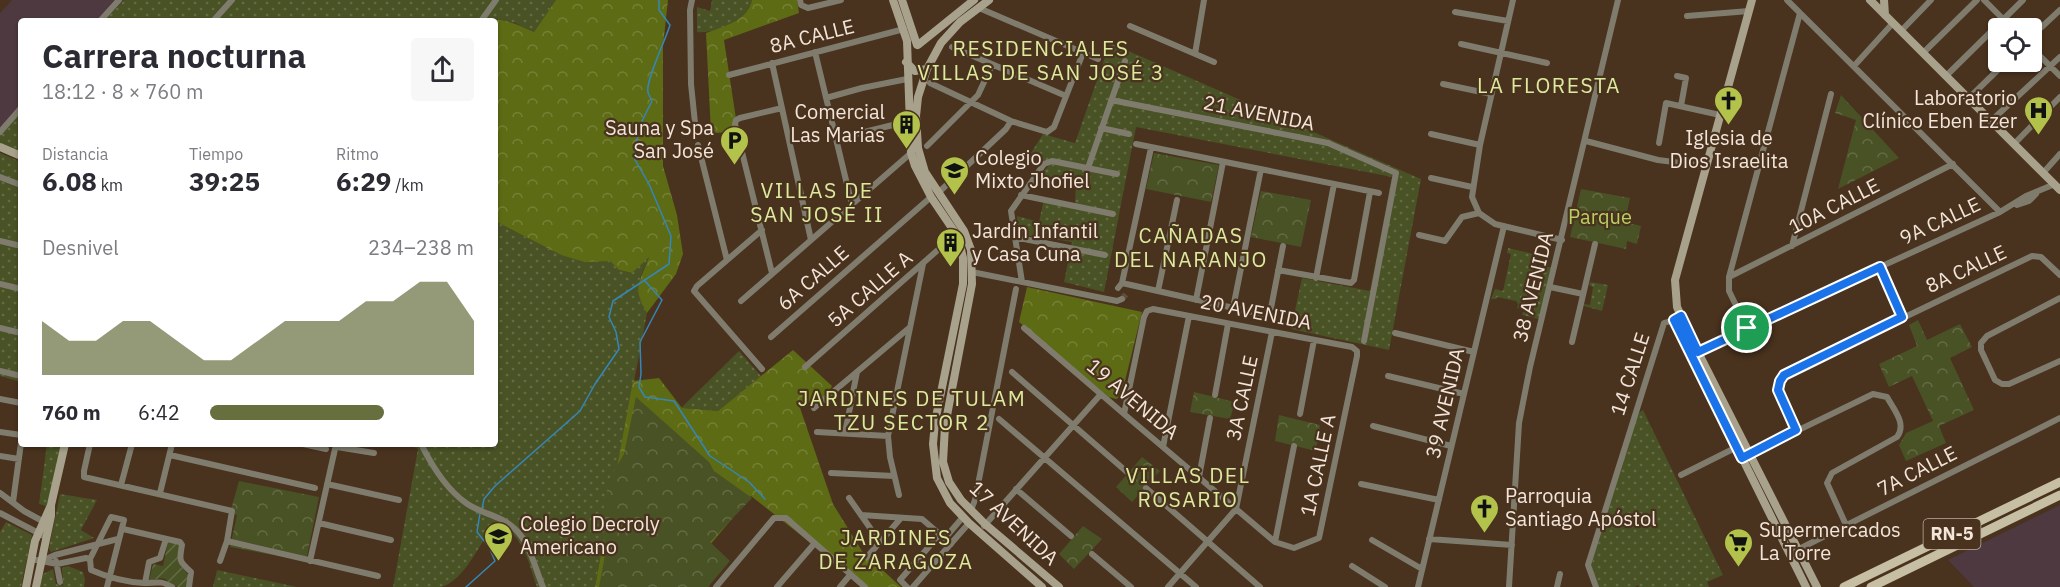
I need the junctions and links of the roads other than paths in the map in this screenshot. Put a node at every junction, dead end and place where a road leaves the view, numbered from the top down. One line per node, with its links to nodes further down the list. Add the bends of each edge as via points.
1 (119, 0): 28 (street)
2 (232, 0): 29 (street)
3 (496, 0): 30 (street)
4 (692, 0): 84 (street)
5 (800, 0): 6 (street, via 804,7)
6 (841, 0)
7 (893, 0): 37 (main road, 17 AVENIDA)
8 (902, 0): 41 (main road)
9 (989, 0): 21 (main road)
10 (1204, 0): 47 (street)
11 (1513, 0): 33 (street)
12 (1618, 0): 90 (street, 38 AVENIDA)
13 (1752, 0): 23 (main road)
14 (1787, 0): 25 (street)
15 (1884, 0): 26 (main road)
16 (1931, 0): 38 (street)
17 (1977, 0): 46 (street)
18 (1983, 0): 31 (street)
19 (2023, 0): 32 (street)
20 (1873, 1): 26 (main road)
21 (977, 4): 41 (main road); 45 (street); 50 (main road)
22 (2060, 10): 36 (street)
23 (1749, 11): 27 (street); 80 (main road)
24 (1455, 12): 33 (street)
25 (1800, 13): 58 (street); 144 (street)
26 (1885, 15): 34 (main road)
27 (1687, 16)
28 (103, 18)
29 (216, 18)
30 (483, 18)
31 (2002, 18)
32 (2004, 18)
33 (1508, 21): 44 (street)
34 (1893, 23): 38 (main road); 58 (street)
35 (1130, 26): 47 (street)
36 (2042, 27)
37 (904, 29): 43 (street, 8A CALLE); 48 (main road, 17 AVENIDA)
38 (1901, 31): 46 (main road)
39 (1988, 34): 64 (street)
40 (1461, 44): 44 (street)
41 (918, 45): 48 (main road, via 912,46); 50 (main road, via 926,47)
42 (952, 47): 57 (street)
43 (815, 52): 55 (street, 8A CALLE); 72 (street)
44 (1501, 52): 56 (street); 69 (street)
45 (1083, 53): 52 (street); 71 (street)
46 (1923, 53): 64 (main road)
47 (1195, 54): 54 (street)
48 (906, 57): 60 (main road, via 915,71); 66 (main road, 17 AVENIDA)
49 (2060, 57): 59 (street)
50 (932, 58): 60 (main road)
51 (2042, 58): 59 (street)
52 (1098, 59)
53 (1125, 61): 75 (street)
54 (1214, 62)
55 (772, 63): 62 (street, 8A CALLE); 78 (street)
56 (1548, 63)
57 (992, 65): 71 (street); 76 (street)
58 (1854, 66): 103 (street)
59 (2050, 66): 65 (street); 83 (street)
60 (927, 69): 117 (main road, 17 AVENIDA, via 917,107 918,148)
61 (1996, 72): 73 (street)
62 (729, 75)
63 (1677, 76): 77 (street, via 1686,78)
64 (1946, 76): 73 (main road)
65 (2060, 76)
66 (908, 79): 72 (street); 81 (main road, 17 AVENIDA)
67 (930, 83): 76 (street)
68 (1443, 84): 69 (street)
69 (1491, 94): 94 (street)
70 (1831, 94): 135 (street)
71 (1066, 96): 82 (street, via 1049,131)
72 (826, 98): 89 (street)
73 (1969, 98): 83 (main road)
74 (2060, 98): 93 (street)
75 (1111, 100): 85 (street); 171 (street, 21 AVENIDA, via 1328,143 1396,172)
76 (971, 101): 82 (street); 96 (street)
77 (1681, 106): 80 (street); 91 (street, via 1666,103)
78 (782, 108): 125 (street, via 736,120 735,124); 129 (street)
79 (18, 111): 86 (street)
80 (1720, 115): 104 (main road)
81 (909, 121): 89 (street); 99 (main road, 17 AVENIDA)
82 (1011, 121): 117 (street, 6A CALLE)
83 (1991, 121): 93 (main road)
84 (695, 123)
85 (1101, 128): 87 (street); 105 (street)
86 (0, 132)
87 (1129, 134)
88 (1431, 134): 94 (street)
89 (836, 139): 120 (street)
90 (1586, 141): 104 (street, via 1659,160); 130 (street, 38 AVENIDA)
91 (1659, 143)
92 (1136, 144): 98 (street)
93 (2014, 144): 107 (main road)
94 (1480, 145): 113 (street)
95 (698, 146): 137 (street)
96 (927, 146)
97 (0, 147): 101 (main road)
98 (1151, 147): 102 (street); 148 (street, via 1120,285)
99 (911, 153): 117 (main road, 17 AVENIDA); 120 (street)
100 (2060, 154): 107 (street)
101 (18, 155)
102 (1223, 162): 106 (street); 155 (street)
103 (1953, 165): 121 (street); 135 (street, 10A CALLE)
104 (1705, 166): 160 (main road, via 1675,280)
105 (1088, 168): 108 (street); 118 (street, via 1048,162)
106 (1261, 169): 112 (street); 157 (street)
107 (2043, 172): 114 (main road)
108 (1117, 174)
109 (0, 177): 111 (street)
110 (1431, 178): 113 (street)
111 (18, 184)
112 (1334, 184): 115 (street); 145 (street)
113 (1472, 187): 122 (street)
114 (2057, 187): 121 (street, 9A CALLE, via 2026,196)
115 (1370, 192): 116 (street); 145 (street, via 1353,281 1348,284)
116 (1379, 193)
117 (934, 195): 126 (main road, 17 AVENIDA); 141 (main road, 17 AVENIDA, via 964,231 971,250); 169 (street, 6A CALLE)
118 (1021, 195): 123 (street); 128 (street, via 1012,208)
119 (1178, 200): 152 (street)
120 (852, 205): 129 (street)
121 (2003, 210): 139 (street, 9A CALLE)
122 (1479, 213): 124 (street); 127 (street, via 1462,217 1445,241)
123 (1113, 214)
124 (1504, 226): 130 (street); 174 (street, 39 AVENIDA)
125 (762, 230): 137 (street); 142 (street)
126 (956, 234): 138 (street, 5A CALLE A); 247 (main road, 17 AVENIDA, via 963,258 963,284 933,444 937,478 950,503)
127 (1419, 235)
128 (1014, 237): 136 (street); 146 (street)
129 (811, 240): 142 (street)
130 (1562, 240): 149 (street, 38 AVENIDA)
131 (0, 241): 133 (street)
132 (1595, 244): 153 (street)
133 (18, 245)
134 (1283, 246): 140 (street)
135 (1792, 246): 144 (street, 10A CALLE)
136 (1105, 255)
137 (727, 260): 178 (street, via 694,291)
138 (923, 264): 163 (street); 177 (street, 5A CALLE A)
139 (1880, 267): 159 (street); 165 (street, 9A CALLE)
140 (1278, 270): 145 (street); 157 (street, via 1268,313)
141 (972, 272): 146 (street); 242 (main road, 17 AVENIDA, via 942,452 949,482)
142 (772, 273): 156 (street)
143 (2060, 275): 159 (street, 8A CALLE, via 2042,257 2032,256)
144 (1729, 277): 165 (street, via 1729,291)
145 (1316, 278)
146 (1022, 282): 148 (street, via 1111,296 1118,301)
147 (0, 284): 150 (street)
148 (1132, 285): 152 (street)
149 (1550, 287): 153 (street); 270 (street, 38 AVENIDA, via 1519,423)
150 (18, 288)
151 (1016, 289): 242 (street)
152 (1158, 291): 155 (street)
153 (1583, 294): 172 (street)
154 (2060, 298): 176 (street, via 1987,336 1981,343 1995,380 2002,384)
155 (1196, 300): 157 (street)
156 (741, 301)
157 (1233, 308)
158 (1189, 316): 161 (street, 20 AVENIDA); 190 (street, 20 AVENIDA, via 1153,309 1143,317); 213 (street)
159 (1902, 317): 197 (street, 8A CALLE, via 1784,375 1778,390)
160 (1678, 318): 175 (main road); 314 (street, 14 CALLE, via 1664,324 1588,567)
161 (1228, 324): 167 (street, 20 AVENIDA); 186 (street)
162 (0, 328): 166 (street)
163 (910, 328): 180 (street); 202 (street)
164 (1024, 328): 184 (street, 19 AVENIDA)
165 (1747, 328): 175 (street, 9A CALLE)
166 (18, 332)
167 (1272, 332): 170 (street, 20 AVENIDA); 241 (street, 3A CALLE)
168 (1395, 333): 174 (street)
169 (771, 337)
170 (1314, 340): 173 (street, 20 AVENIDA); 191 (street)
171 (1364, 341)
172 (1572, 342)
173 (1357, 351): 266 (street, 1A CALLE A, via 1319,538 1294,548)
174 (1474, 352): 185 (street, 39 AVENIDA)
175 (1695, 353): 214 (main road); 219 (main road)
176 (2060, 361)
177 (805, 367)
178 (762, 369)
179 (0, 371): 182 (street)
180 (857, 372): 189 (street); 200 (street)
181 (1012, 372): 195 (street)
182 (18, 375)
183 (1388, 376): 185 (street)
184 (1101, 394): 190 (street, 19 AVENIDA); 195 (street)
185 (1464, 394): 204 (street, 39 AVENIDA)
186 (1215, 395)
187 (0, 399): 188 (street)
188 (18, 402)
189 (814, 408)
190 (1124, 414): 213 (street, 19 AVENIDA)
191 (1300, 414)
192 (1210, 418): 225 (street)
193 (2060, 418): 251 (street, 7A CALLE)
194 (999, 419): 218 (street)
195 (1073, 425): 218 (street); 221 (street)
196 (1373, 426): 204 (street)
197 (1796, 430): 219 (street); 251 (street, via 1873,394 1887,397 1902,424 1897,437 1832,473 1827,483)
198 (0, 432): 201 (street)
199 (816, 432): 200 (street)
200 (845, 433): 202 (street)
201 (18, 435)
202 (888, 436): 224 (street)
203 (1294, 446): 266 (street)
204 (1451, 446): 239 (street, 39 AVENIDA)
205 (20, 447): 220 (street)
206 (64, 447): 248 (main road)
207 (89, 447): 229 (street, via 84,477)
208 (131, 447): 229 (street)
209 (171, 447): 216 (street)
210 (337, 447): 211 (street); 227 (street)
211 (354, 447): 215 (street)
212 (423, 447): 297 (street, via 432,466 466,503 516,529 526,542)
213 (1163, 447): 225 (street, 19 AVENIDA)
214 (1737, 447): 219 (main road); 223 (street)
215 (374, 453)
216 (170, 455): 230 (street); 234 (street)
217 (0, 456): 220 (street)
218 (1045, 456): 232 (street); 285 (street)
219 (1746, 456): 272 (main road)
220 (19, 459): 240 (street)
221 (1127, 472)
222 (831, 473): 224 (street)
223 (1681, 475)
224 (894, 476): 235 (street)
225 (1199, 477): 241 (street, 19 AVENIDA)
226 (2060, 482): 317 (main road, RN-5)
227 (327, 484): 238 (street); 249 (street)
228 (1361, 484): 239 (street)
229 (121, 485): 234 (street)
230 (315, 488)
231 (1146, 488): 265 (street)
232 (1016, 489): 250 (street); 257 (street)
233 (0, 493): 240 (street)
234 (160, 494): 263 (street, via 232,511)
235 (899, 495)
236 (2060, 495): 318 (main road, RN-5)
237 (849, 498): 245 (street)
238 (399, 500)
239 (1439, 500): 260 (street, 39 AVENIDA)
240 (13, 502): 244 (street)
241 (1236, 509): 265 (street, 3A CALLE); 266 (street, 19 AVENIDA)
242 (970, 510): 250 (main road, 17 AVENIDA)
243 (0, 513): 252 (street)
244 (32, 515): 248 (street); 252 (street)
245 (861, 515): 246 (street); 264 (street)
246 (901, 518): 256 (street, via 922,519); 264 (street)
247 (966, 520): 254 (main road, 17 AVENIDA); 256 (street); 269 (street)
248 (46, 523): 255 (main road)
249 (318, 523): 261 (street); 281 (street)
250 (986, 524): 254 (street); 305 (main road, 17 AVENIDA)
251 (1846, 525): 272 (street, 7A CALLE)
252 (25, 527): 255 (street)
253 (123, 529): 258 (street); 259 (street); 267 (street, via 124,520 111,517)
254 (979, 532): 304 (main road, 17 AVENIDA)
255 (42, 535): 276 (main road); 278 (main road)
256 (943, 536): 269 (street); 302 (street, via 900,580)
257 (1071, 536)
258 (166, 538): 291 (street, via 160,558 149,562); 296 (street, via 182,545 180,558 192,575)
259 (118, 539): 267 (street); 289 (street)
260 (1429, 539): 270 (street); 284 (street, 39 AVENIDA)
261 (391, 540)
262 (1372, 540): 284 (street)
263 (227, 541): 280 (street); 281 (street)
264 (880, 542): 275 (street)
265 (1208, 542): 285 (street, 3A CALLE); 309 (street)
266 (1275, 542)
267 (98, 543): 271 (street); 277 (street)
268 (814, 544): 287 (street); 298 (street, via 786,518 774,518); 299 (street)
269 (951, 544): 303 (street)
270 (1512, 545): 312 (street, 38 AVENIDA)
271 (68, 551): 274 (street); 279 (street)
272 (1793, 552): 315 (main road); 316 (main road)
273 (1092, 554): 306 (street)
274 (55, 555): 278 (street); 282 (street)
275 (867, 556)
276 (31, 559): 278 (street); 292 (main road)
277 (90, 559): 279 (street); 289 (street, via 91,570)
278 (41, 561): 282 (street); 293 (main road)
279 (71, 561): 282 (street)
280 (220, 561)
281 (310, 561): 288 (street)
282 (57, 564): 290 (street)
283 (1352, 566): 310 (street)
284 (1422, 569): 311 (street, 39 AVENIDA)
285 (1180, 573): 307 (street, 3A CALLE); 308 (street)
286 (1560, 574): 313 (street)
287 (850, 575): 300 (street); 301 (street)
288 (378, 576)
289 (108, 578): 291 (street); 294 (street)
290 (60, 582)
291 (144, 583): 295 (street, via 157,581)
292 (26, 587)
293 (36, 587)
294 (107, 587)
295 (172, 587)
296 (189, 587)
297 (543, 587)
298 (716, 587)
299 (777, 587)
300 (840, 587)
301 (865, 587)
302 (907, 587)
303 (913, 587)
304 (1042, 587)
305 (1059, 587)
306 (1131, 587)
307 (1168, 587)
308 (1196, 587)
309 (1260, 587)
310 (1385, 587)
311 (1418, 587)
312 (1509, 587)
313 (1557, 587)
314 (1596, 587)
315 (1806, 587)
316 (1817, 587)
317 (1844, 587)
318 (1871, 587)

